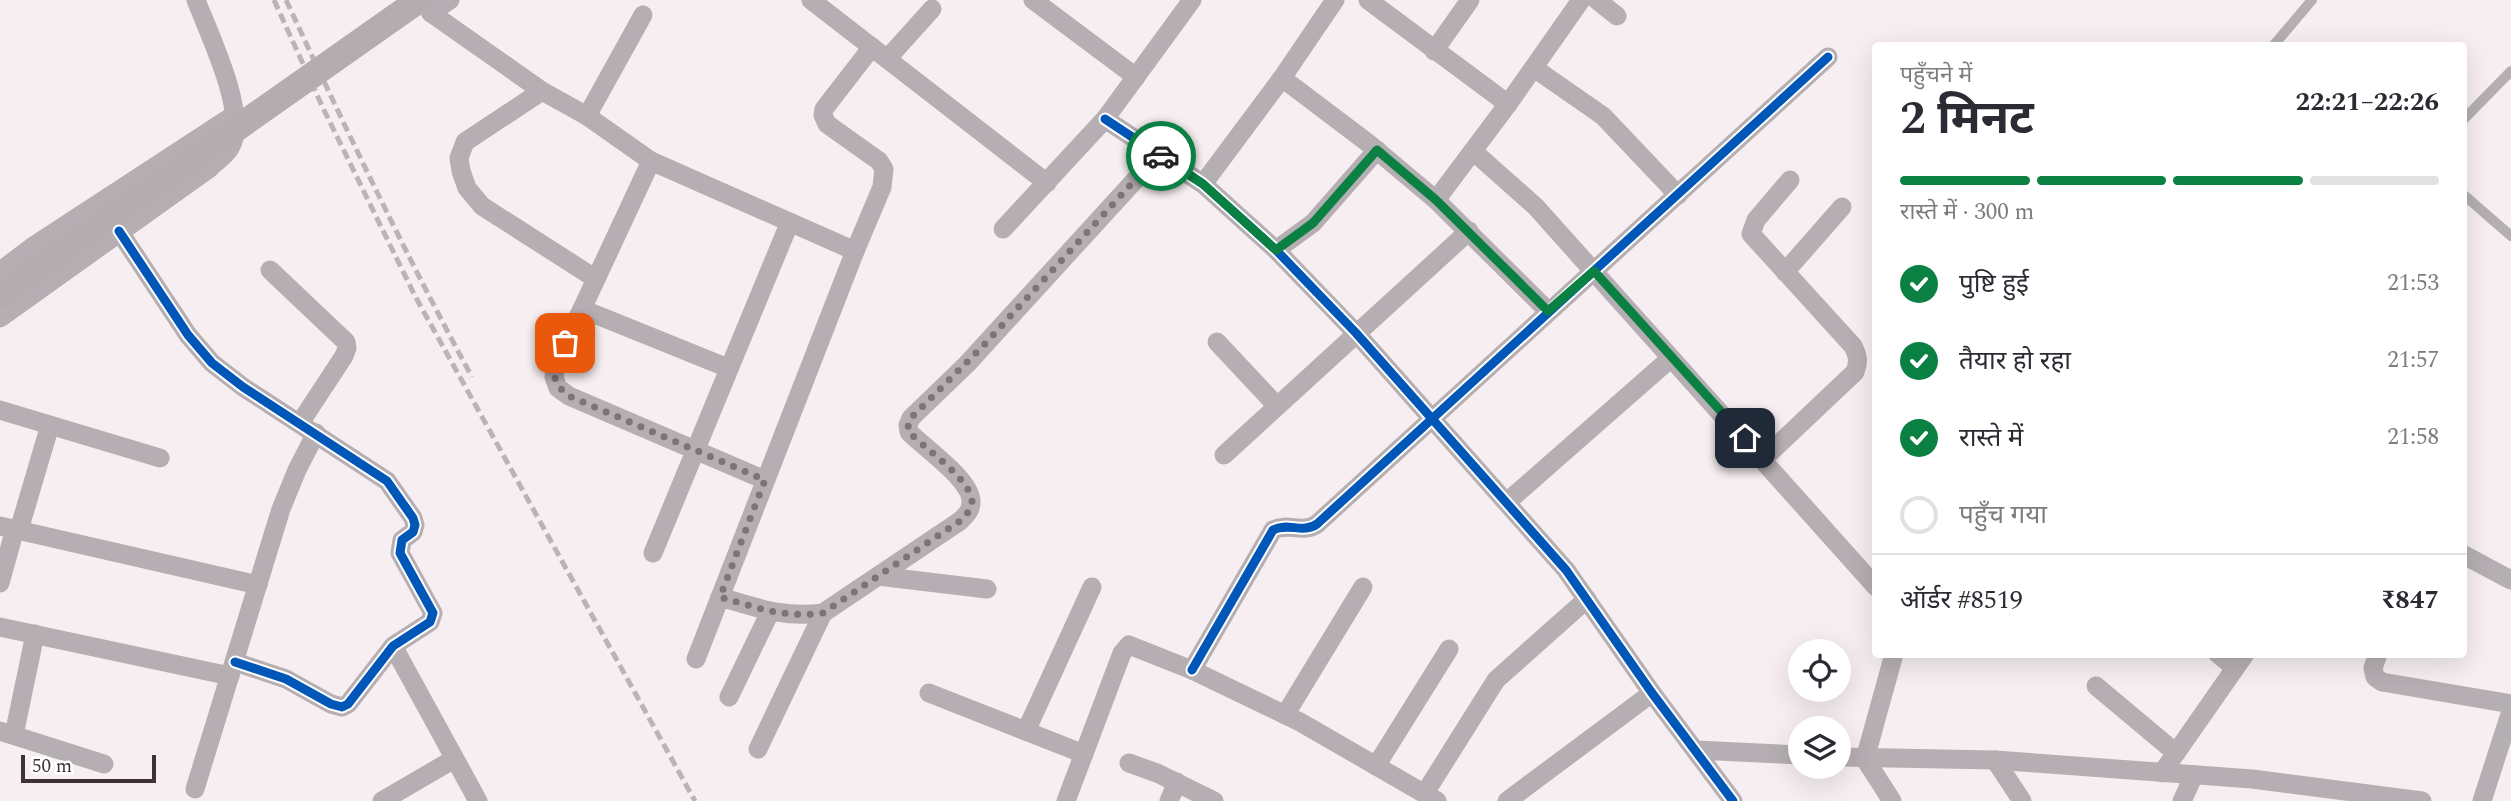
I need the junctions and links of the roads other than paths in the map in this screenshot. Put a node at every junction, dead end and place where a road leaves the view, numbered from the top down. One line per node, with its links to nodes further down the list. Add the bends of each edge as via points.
1 (196, 0): 26 (street, via 232,95)
2 (450, 0): 12 (street)
3 (1192, 0): 22 (street)
4 (1335, 0): 23 (street)
5 (1368, 0): 17 (street)
6 (1470, 0): 17 (street)
7 (1581, 0): 20 (street)
8 (1597, 0): 15 (street)
9 (2312, 0): 16 (lane)
10 (822, 3): 18 (street)
11 (1042, 3): 22 (street)
12 (425, 4): 24 (street); 53 (main road, bridge)
13 (932, 9): 18 (street)
14 (643, 15): 27 (street)
15 (1617, 16)
16 (2276, 42)
17 (1434, 51): 25 (street)
18 (880, 53): 35 (street); 47 (street, via 823,115 827,124 879,161 884,170 883,187)
19 (1828, 57): 37 (street)
20 (1534, 68): 25 (street); 37 (street, via 1603,116)
21 (2511, 71): 28 (lane)
22 (1136, 77): 29 (street)
23 (1282, 78): 30 (street); 36 (street)
24 (542, 91): 27 (street); 52 (street, via 465,142 459,158 461,171 467,188 482,206)
25 (1508, 104): 31 (street)
26 (234, 114): 43 (street, via 230,148 210,168); 49 (street)
27 (587, 116): 33 (street)
28 (2467, 116)
29 (1105, 119): 32 (street); 35 (street)
30 (1377, 150): 39 (street); 46 (street, via 1313,223)
31 (1473, 151): 39 (street); 50 (street, via 1536,207)
32 (1158, 155): 36 (street); 75 (street, via 911,418 909,432 957,476 972,502 960,521)
33 (651, 161): 41 (street); 52 (street)
34 (1790, 180): 51 (street, via 1756,220 1751,234)
35 (1047, 183): 42 (street)
36 (1203, 184): 46 (street)
37 (1678, 195): 50 (street)
38 (2467, 198): 45 (lane)
39 (1436, 200): 44 (street)
40 (1842, 207): 51 (street)
41 (789, 224): 47 (street); 60 (street)
42 (1003, 229)
43 (119, 231): 56 (street); 65 (street, via 212,363)
44 (1469, 231): 55 (street); 57 (street)
45 (2511, 236)
46 (1276, 250): 57 (street)
47 (855, 251): 70 (street)
48 (270, 270): 65 (street, via 346,342 344,356)
49 (0, 271)
50 (1594, 271): 55 (street); 59 (street)
51 (1785, 272): 69 (street, via 1853,346 1858,365 1855,373)
52 (596, 279): 54 (street)
53 (0, 295)
54 (582, 309): 60 (street); 66 (street, via 556,360 558,388)
55 (1548, 311): 63 (street)
56 (0, 318)
57 (1356, 333): 61 (street); 63 (street)
58 (1217, 342): 61 (street)
59 (1671, 358): 69 (street); 71 (street)
60 (728, 368): 66 (street)
61 (1277, 406): 67 (street)
62 (0, 410): 64 (street)
63 (1432, 420): 71 (street); 96 (street, via 1311,528 1280,526 1273,530)
64 (50, 425): 68 (street); 72 (street)
65 (308, 428): 79 (street); 89 (street, via 387,481 413,518 413,532 402,540 400,553 433,617)
66 (695, 449): 70 (street); 73 (street)
67 (1224, 454)
68 (160, 458)
69 (1763, 458): 77 (street)
70 (765, 480): 83 (street)
71 (1507, 502): 84 (street)
72 (11, 528): 78 (street); 79 (street)
73 (653, 553)
74 (2467, 557): 76 (street)
75 (878, 576): 82 (street); 86 (street)
76 (2511, 580)
77 (1872, 582)
78 (0, 583)
79 (258, 586): 95 (street)
80 (1092, 587): 104 (street)
81 (1363, 587): 103 (street)
82 (987, 589)
83 (720, 597): 85 (street); 93 (street)
84 (1587, 599): 99 (street); 123 (street, via 1496,680)
85 (770, 612): 86 (street); 100 (street)
86 (823, 613): 106 (street)
87 (0, 627): 88 (street)
88 (35, 634): 95 (street); 105 (street)
89 (393, 646): 95 (street, via 342,707 286,679); 112 (street)
90 (1449, 649): 117 (street)
91 (1893, 658): 113 (street)
92 (2377, 658): 101 (street, via 2375,677 2382,682)
93 (696, 659)
94 (2240, 661): 108 (street)
95 (233, 669): 121 (street)
96 (1192, 670): 103 (street); 109 (street, via 1135,646 1125,648)
97 (2096, 686): 108 (street)
98 (929, 693): 104 (street)
99 (1652, 693): 107 (street); 130 (street)
100 (729, 697)
101 (2511, 705)
102 (2511, 710): 135 (street)
103 (1286, 715): 117 (street)
104 (1026, 731): 109 (street)
105 (7, 733): 116 (street)
106 (758, 749)
107 (1696, 750): 110 (street); 124 (street)
108 (2176, 753): 118 (street)
109 (1084, 754): 127 (street)
110 (1788, 754)
111 (1851, 758): 113 (street)
112 (454, 759): 125 (street); 126 (street)
113 (1865, 759): 114 (street); 131 (street)
114 (1995, 760): 118 (street); 132 (street)
115 (1129, 763): 120 (street)
116 (104, 764)
117 (1377, 766): 123 (street)
118 (2162, 773): 119 (street)
119 (2194, 775): 122 (street, via 2252,779); 133 (street)
120 (1177, 782): 128 (street); 129 (street)
121 (195, 789)
122 (2304, 794): 134 (street)
123 (1431, 797)
124 (1730, 800)
125 (382, 801)
126 (478, 801)
127 (1066, 801)
128 (1169, 801)
129 (1214, 801)
130 (1507, 801)
131 (1892, 801)
132 (2022, 801)
133 (2182, 801)
134 (2422, 801)
135 (2482, 801)

